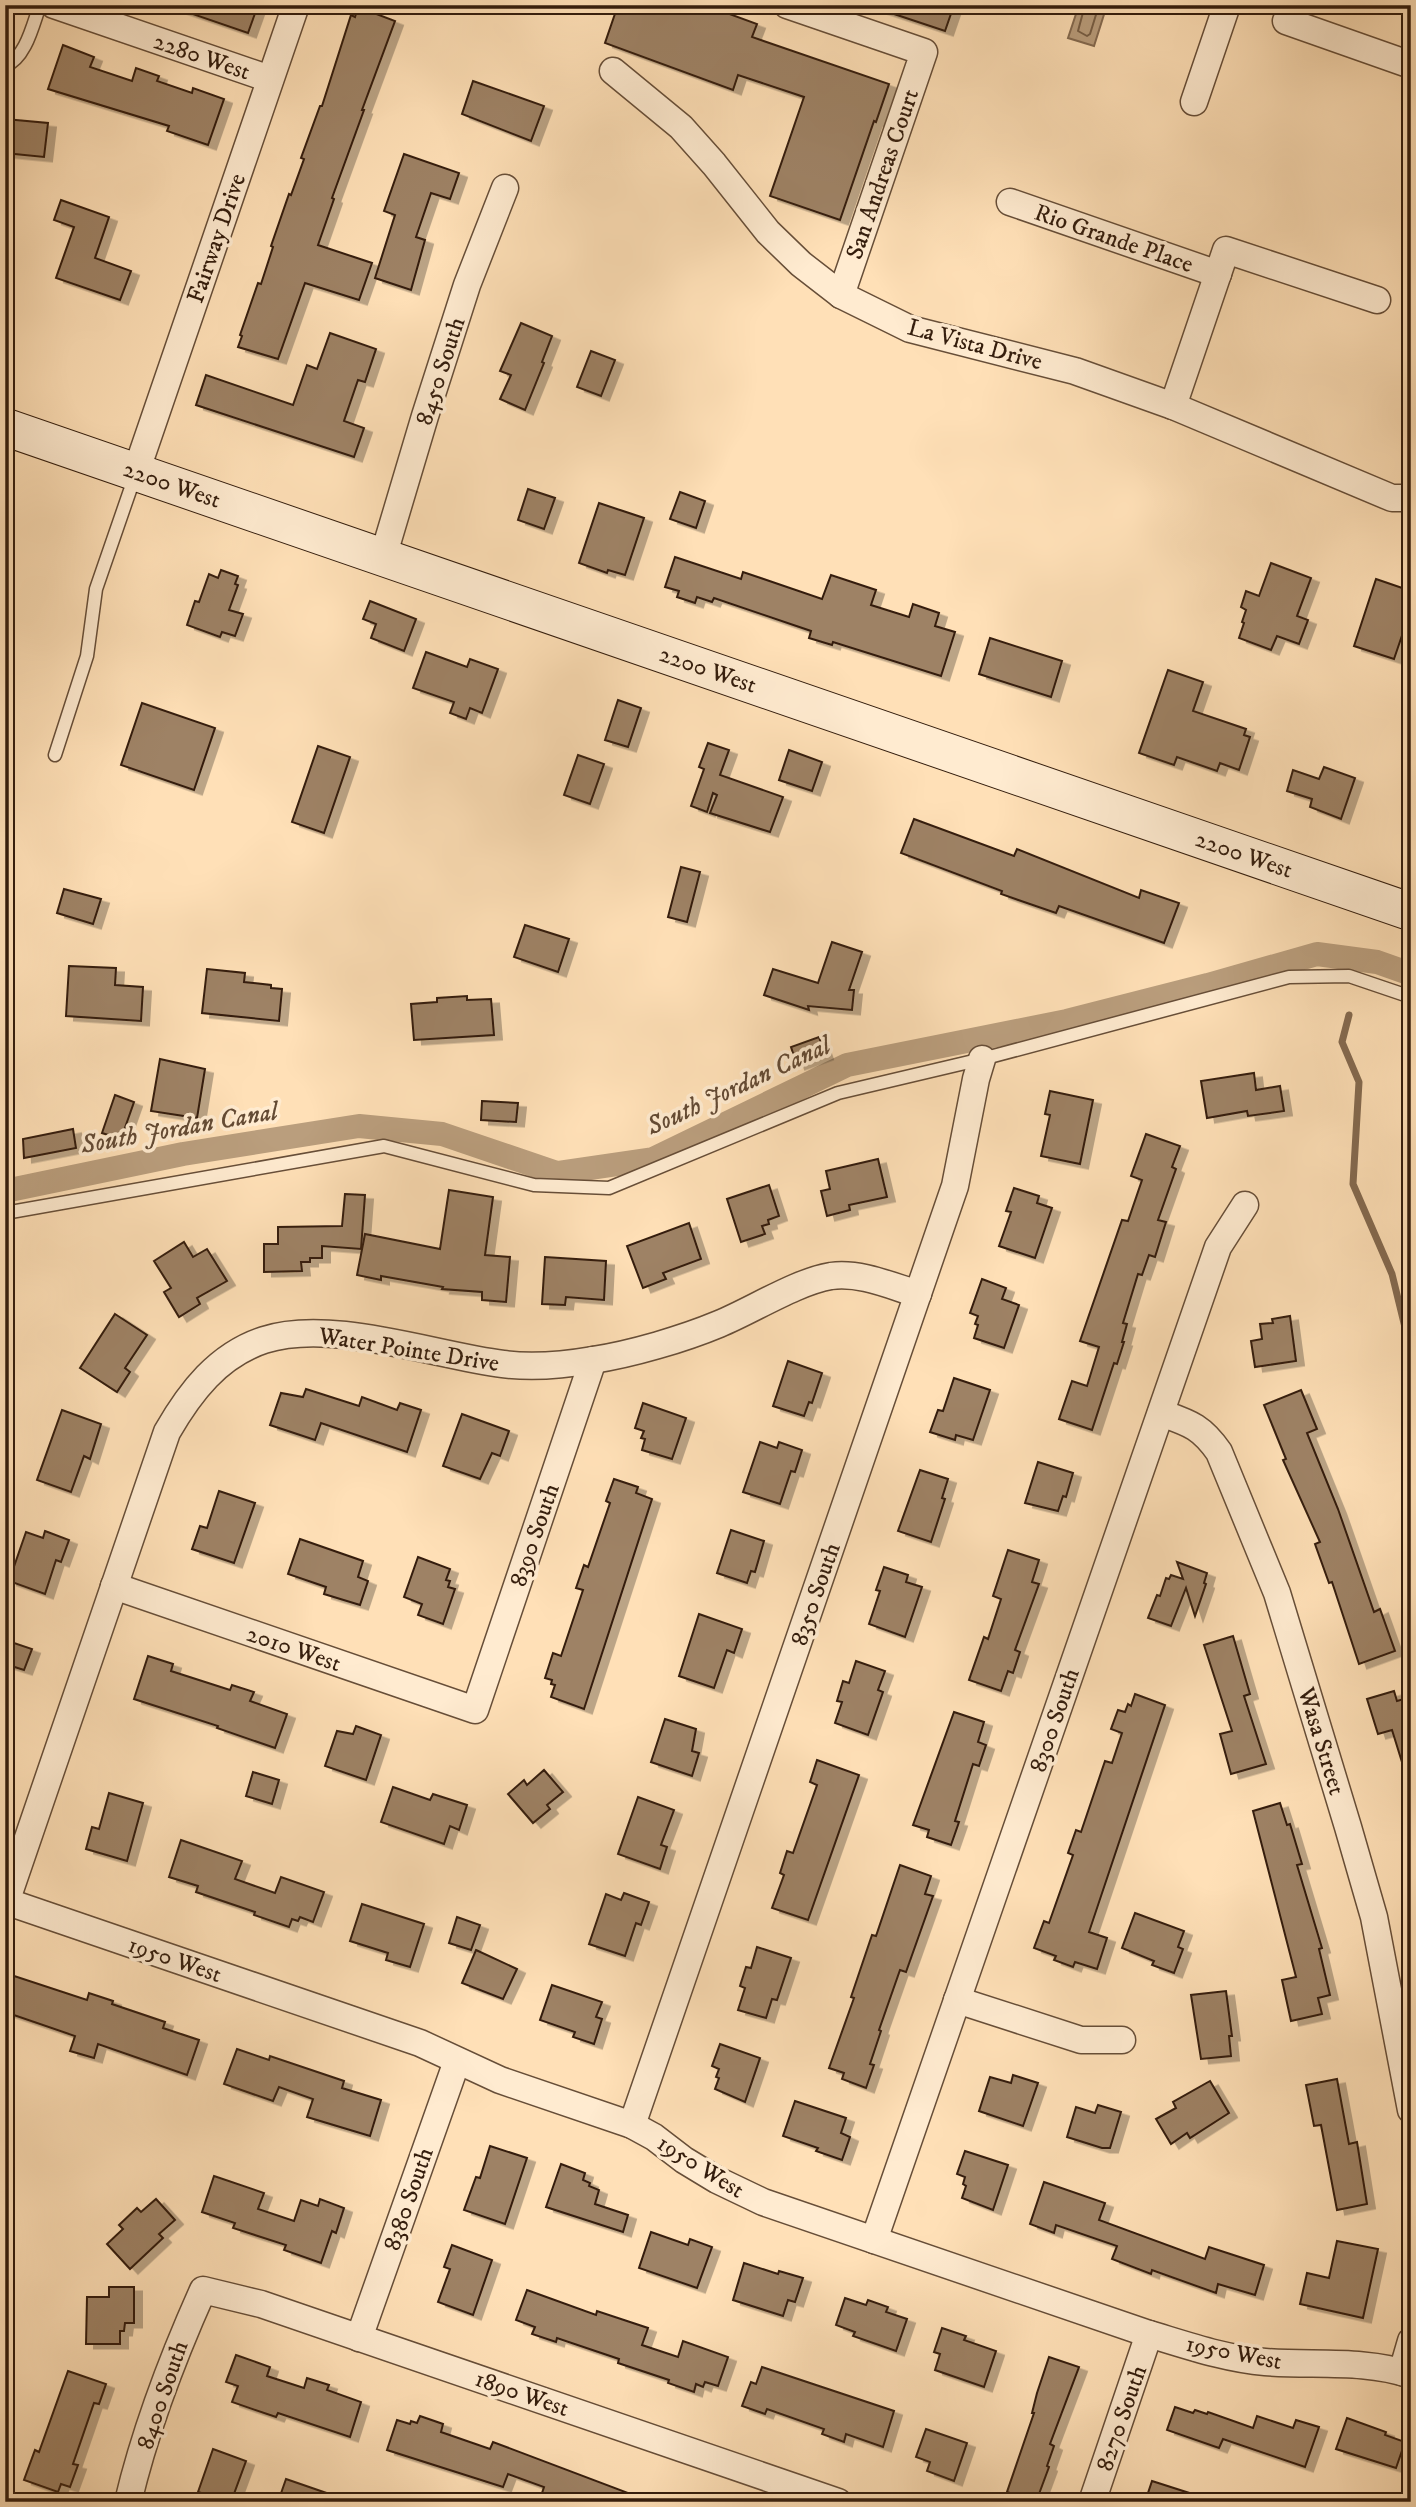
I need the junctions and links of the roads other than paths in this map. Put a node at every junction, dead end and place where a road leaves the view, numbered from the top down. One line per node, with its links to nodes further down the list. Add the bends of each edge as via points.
1 (40, 5): 8 (lane, via 22,50)
2 (54, 5): 10 (street, 2280 West)
3 (296, 5): 10 (street, Fairway Drive)
4 (787, 5): 15 (street, San Andreas Court, via 924,52)
5 (1227, 5): 11 (street)
6 (1286, 21): 7 (street)
7 (1411, 65)
8 (5, 66)
9 (612, 71): 15 (street, La Vista Drive, via 681,127 768,232)
10 (270, 79): 19 (street, Fairway Drive)
11 (1194, 102)
12 (505, 188): 21 (street, 8450 South, via 467,285)
13 (1010, 202): 14 (street, Rio Grande Place)
14 (1222, 262): 16 (street, Rio Grande Place); 17 (street)
15 (841, 295): 17 (street, La Vista Drive, via 910,329 1075,372)
16 (1377, 300)
17 (1173, 406): 20 (street, La Vista Drive, via 1392,498)
18 (5, 427): 19 (street, 2200 West)
19 (136, 472): 21 (street, 2200 West); 22 (lane, via 96,589 87,656)
20 (1411, 498)
21 (383, 557): 23 (street, 2200 West)
22 (55, 755)
23 (1411, 912)
24 (1411, 997): 25 (lane, via 1349,976 1289,977)
25 (982, 1059): 27 (lane, via 838,1093 609,1188 534,1185 384,1146); 28 (street, 8350 South, via 956,1185)
26 (1245, 1205): 30 (street, 8300 South, via 1218,1247)
27 (5, 1213)
28 (918, 1294): 29 (street, Water Pointe Drive, via 857,1276 831,1276 683,1337); 38 (street, 8350 South)
29 (593, 1360): 31 (street, Water Pointe Drive, via 506,1365 328,1333 296,1333 235,1353 208,1374 167,1432); 32 (street, 8390 South)
30 (1161, 1413): 34 (street, 8300 South); 37 (street, Wasa Street, via 1206,1433 1219,1452 1277,1593 1374,1917)
31 (114, 1587): 32 (street, 2010 West); 33 (street, Water Pointe Drive)
32 (475, 1710)
33 (6, 1901): 36 (street, 1950 West, via 421,2043)
34 (957, 2000): 35 (street, via 1082,2040); 39 (street, 8300 South)
35 (1122, 2040)
36 (457, 2061): 38 (street, 1950 West); 42 (street, 8380 South)
37 (1411, 2110)
38 (632, 2125): 39 (street, 1950 West, via 737,2191)
39 (874, 2240): 41 (street, 1950 West)
40 (203, 2290): 42 (street, 1890 West, via 261,2304); 45 (street, 8400 South, via 184,2331)
41 (1149, 2334): 44 (street, 1950 West, via 1262,2362 1367,2366); 47 (street, 8270 South)
42 (359, 2338): 46 (street, 1890 West)
43 (1411, 2341): 44 (street)
44 (1406, 2373)
45 (128, 2502)
46 (838, 2502)
47 (1092, 2502)

